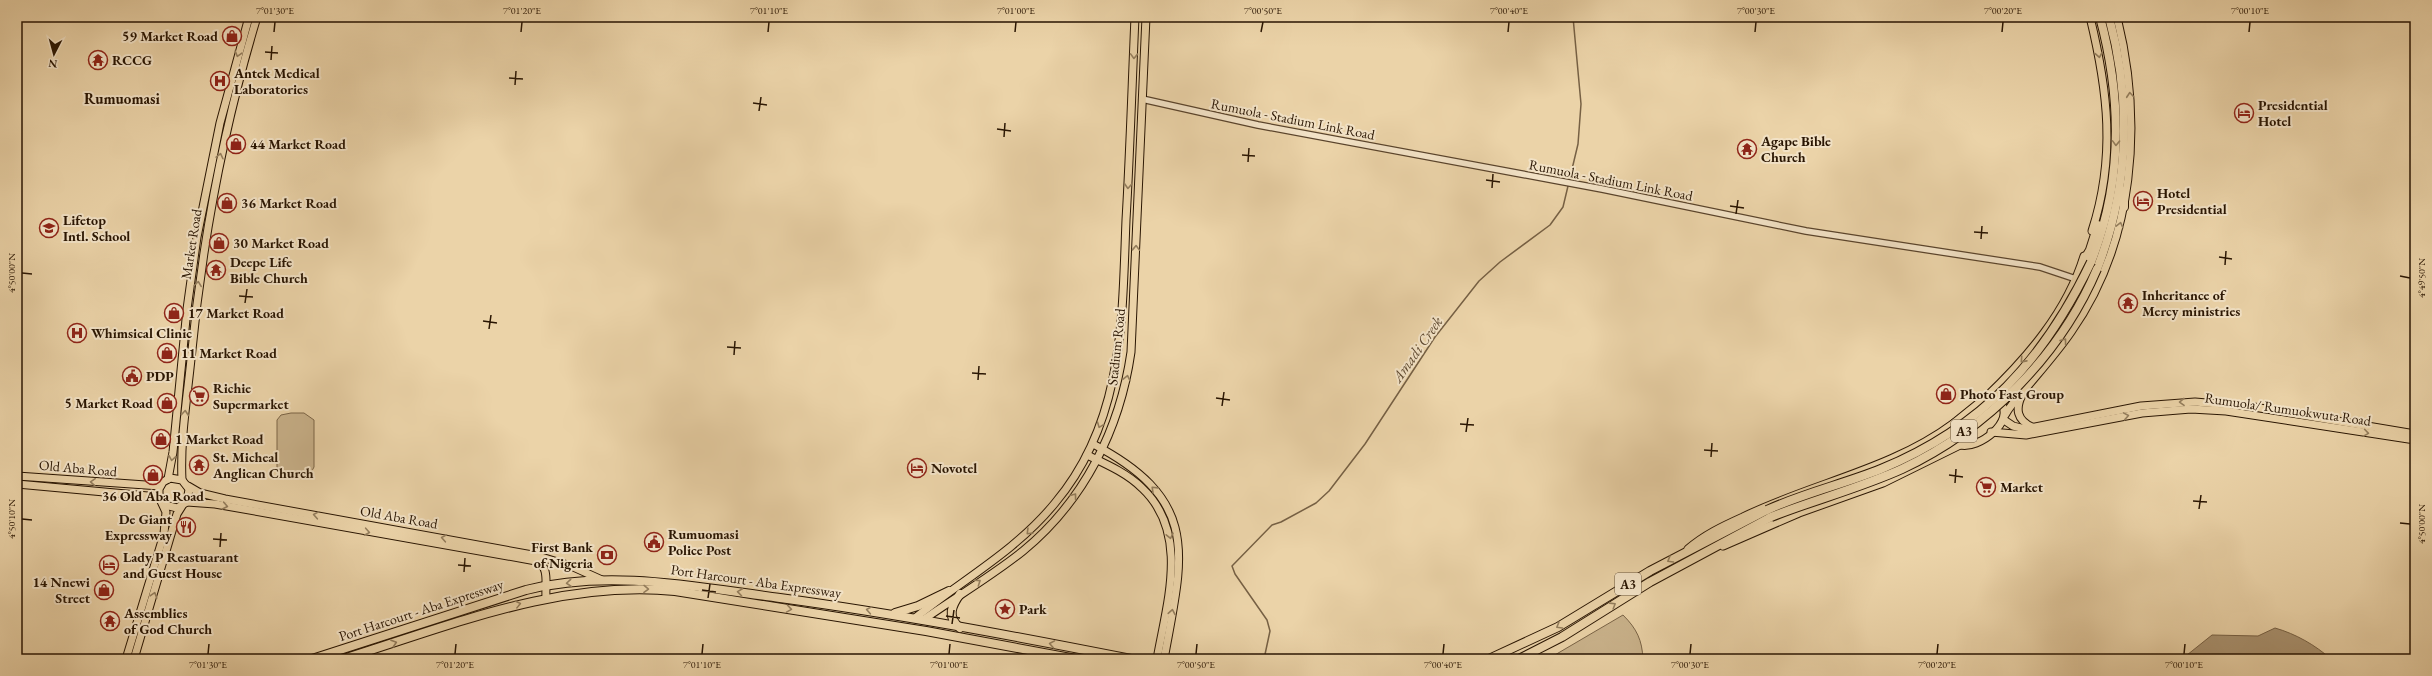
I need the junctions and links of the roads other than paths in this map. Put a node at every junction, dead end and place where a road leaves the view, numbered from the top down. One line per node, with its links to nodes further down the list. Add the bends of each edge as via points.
1 (249, 17): 28 (main road, Market Road, one-way to 28, via 224,106 205,195 190,286)
2 (257, 17): 29 (main road, Market Road, one-way to 2, via 185,415 205,238 219,161)
3 (1135, 17): 22 (main road, Stadium Road, one-way to 22, via 1120,333 1113,386)
4 (1146, 17): 9 (main road, Stadium Road)
5 (2090, 17): 12 (main road, one-way to 12, via 2101,66 2108,140 2100,202)
6 (2100, 17): 12 (highway, A3, one-way to 12, via 2116,106 2113,181 2109,208)
7 (2109, 17): 10 (highway, A3, via 2125,110)
8 (2117, 17): 11 (main road, one-way to 8, via 2132,112)
9 (1142, 100): 13 (street, Rumuola - Stadium Link Road, via 1258,125 1574,184 1806,231 2040,266); 24 (main road, Stadium Road, one-way to 9, via 1124,392 1131,352)
10 (2124, 147): 11 (highway); 36 (highway, A3, bridge, via 2118,205 2097,269 2071,319 2041,360 2004,400 1943,446 1901,469)
11 (2124, 207): 14 (main road, one-way to 11, via 2068,336 2087,306 2107,264)
12 (2087, 262): 13 (main road); 36 (highway, A3, bridge, via 2072,302 2042,348 2003,390 1966,422 1938,441 1902,460)
13 (2076, 279): 15 (main road, one-way to 15, via 2038,342)
14 (2026, 388): 16 (main road); 18 (main road, via 2017,409 2022,421)
15 (1985, 398): 16 (main road, via 2003,405); 17 (main road)
16 (2005, 418): 18 (main road, Rumuola/ Rumuokwuta Road, via 2018,428); 19 (main road)
17 (1954, 423): 23 (main road, via 1953,438); 37 (main road, via 1919,446 1880,464 1758,510 1700,539)
18 (2032, 428): 20 (main road, Rumuola/ Rumuokwuta Road, one-way to 18, via 2254,407 2208,403 2152,404)
19 (1991, 432): 21 (main road, Rumuola/ Rumuokwuta Road, one-way to 21, via 2026,435 2147,412 2191,409 2247,414); 23 (main road, via 1975,444)
20 (2415, 434)
21 (2415, 440)
22 (1093, 444): 24 (main road); 25 (main road, Stadium Road)
23 (1960, 445): 38 (main road, via 1883,483 1799,513)
24 (1103, 449): 26 (main road, Stadium Road); 48 (main road, one-way to 24, via 1179,565 1176,525 1158,493 1139,475)
25 (1087, 455): 26 (main road); 41 (main road, Stadium Road, one-way to 41, via 1055,504 1024,537)
26 (1098, 460): 42 (main road, Stadium Road, one-way to 26, via 1032,544 1068,505); 48 (main road, one-way to 48, via 1142,487 1159,507 1167,525 1171,544 1171,570)
27 (17, 476): 31 (main road, Old Aba Road, one-way to 27)
28 (168, 479): 29 (main road, via 175,477); 31 (main road)
29 (182, 480): 32 (main road)
30 (17, 484): 33 (main road, Old Aba Road)
31 (160, 486): 33 (main road)
32 (188, 486): 34 (main road, via 190,492); 39 (main road, Old Aba Road, one-way to 32, via 571,566 538,556 225,499 200,493)
33 (159, 497): 35 (main road)
34 (184, 504): 35 (main road, via 175,508); 40 (main road, Old Aba Road, one-way to 40, via 215,504 536,561 545,571); 51 (main road, one-way to 34, via 177,514)
35 (164, 505): 50 (main road, via 164,534)
36 (1769, 514): 37 (highway, A3); 38 (highway, A3)
37 (1686, 551): 58 (highway, A3, one-way to 58, via 1558,626)
38 (1702, 554): 59 (highway, A3, one-way to 38, via 1562,637 1650,582)
39 (602, 580): 40 (highway, Port Harcourt - Aba Expressway, one-way to 40); 44 (highway, Port Harcourt - Aba Expressway, one-way to 39, via 675,582)
40 (545, 585): 43 (main road, Old Aba Road); 52 (highway, Port Harcourt - Aba Expressway)
41 (949, 591): 44 (highway, via 918,606); 45 (main road, Stadium Road)
42 (960, 594): 46 (main road, Stadium Road); 47 (highway, via 951,612)
43 (546, 597): 49 (highway, Port Harcourt - Aba Expressway, one-way to 49, via 612,589 675,591); 53 (highway, Port Harcourt - Aba Expressway, one-way to 43)
44 (892, 614): 45 (highway, Port Harcourt - Aba Expressway)
45 (914, 618): 46 (highway, Port Harcourt - Aba Expressway)
46 (923, 620): 47 (highway, Port Harcourt - Aba Expressway)
47 (960, 628): 55 (highway, Port Harcourt - Aba Expressway, one-way to 47)
48 (1162, 649): 56 (main road); 57 (main road)
49 (1047, 656): 54 (highway, Port Harcourt - Aba Expressway)
50 (126, 659)
51 (134, 659)
52 (312, 659)
53 (343, 659)
54 (1076, 659)
55 (1131, 659)
56 (1157, 659)
57 (1164, 659)
58 (1488, 659)
59 (1518, 659)

